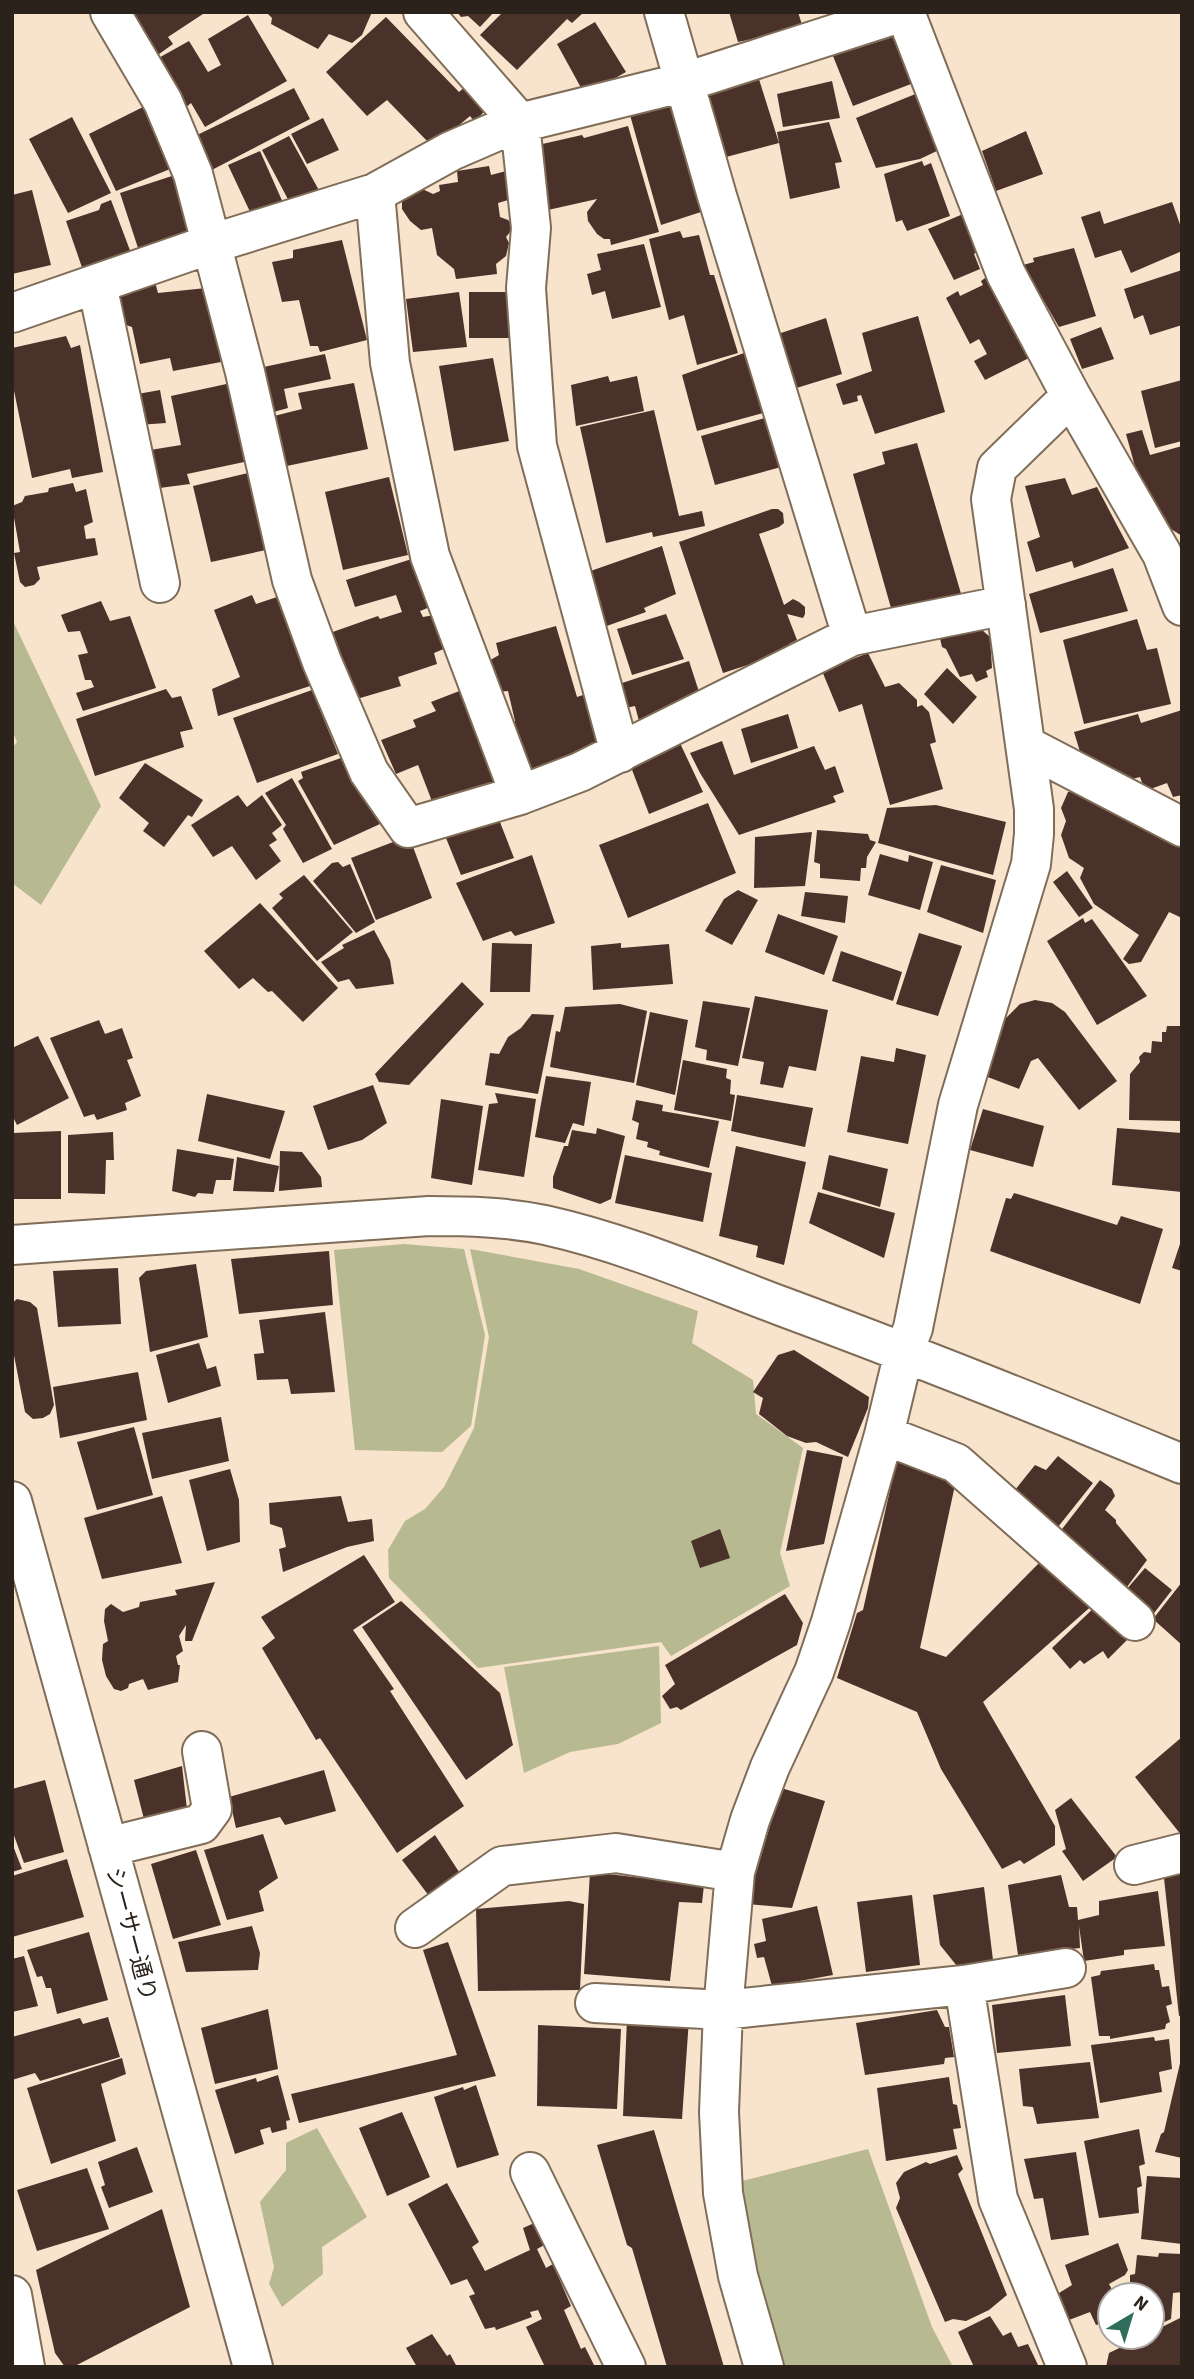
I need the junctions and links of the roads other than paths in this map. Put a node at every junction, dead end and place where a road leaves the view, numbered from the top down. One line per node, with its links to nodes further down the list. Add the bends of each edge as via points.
1 (110, 12): 8 (street, via 163,102 193,174)
2 (424, 12): 6 (street)
3 (664, 12): 5 (street)
4 (904, 12): 5 (street); 11 (street, via 1006,274)
5 (685, 82): 6 (street); 16 (street)
6 (520, 123): 7 (street, via 451,151); 18 (street, via 531,228 526,288 537,446)
7 (375, 193): 8 (street); 19 (street, via 390,363 430,556)
8 (211, 244): 9 (street); 19 (street, via 292,580 369,772 408,828)
9 (97, 284): 10 (street); 13 (street)
10 (12, 313)
11 (1072, 396): 12 (street); 14 (street, via 997,468 991,499)
12 (1172, 555): 15 (street)
13 (160, 583)
14 (1006, 606): 16 (street); 17 (street)
15 (1182, 606)
16 (852, 636): 18 (street)
17 (1025, 745): 20 (street); 22 (street, via 1034,809 1031,864 958,1105 913,1328)
18 (620, 753): 19 (street)
19 (520, 795)
20 (1182, 827)
21 (12, 1245): 22 (street, via 429,1216 488,1216 602,1239)
22 (904, 1352): 23 (street); 24 (street)
23 (884, 1435): 26 (street, via 956,1463); 31 (street, via 814,1672 754,1809)
24 (1182, 1464)
25 (12, 1501): 28 (street, シーサー通り)
26 (1135, 1621)
27 (202, 1751): 28 (street, via 212,1809 201,1824)
28 (108, 1847): 40 (street, シーサー通り)
29 (1182, 1853): 30 (street)
30 (1134, 1866)
31 (735, 1872): 32 (street, via 616,1853 502,1866); 36 (street)
32 (415, 1928)
33 (1066, 1968): 34 (street)
34 (964, 1985): 36 (street); 43 (street, via 998,2199)
35 (594, 2003): 36 (street)
36 (723, 2010): 42 (street, via 719,2112 723,2193 738,2276)
37 (530, 2172): 41 (street)
38 (12, 2295): 39 (street)
39 (24, 2367)
40 (253, 2367)
41 (626, 2367)
42 (764, 2367)
43 (1067, 2367)

